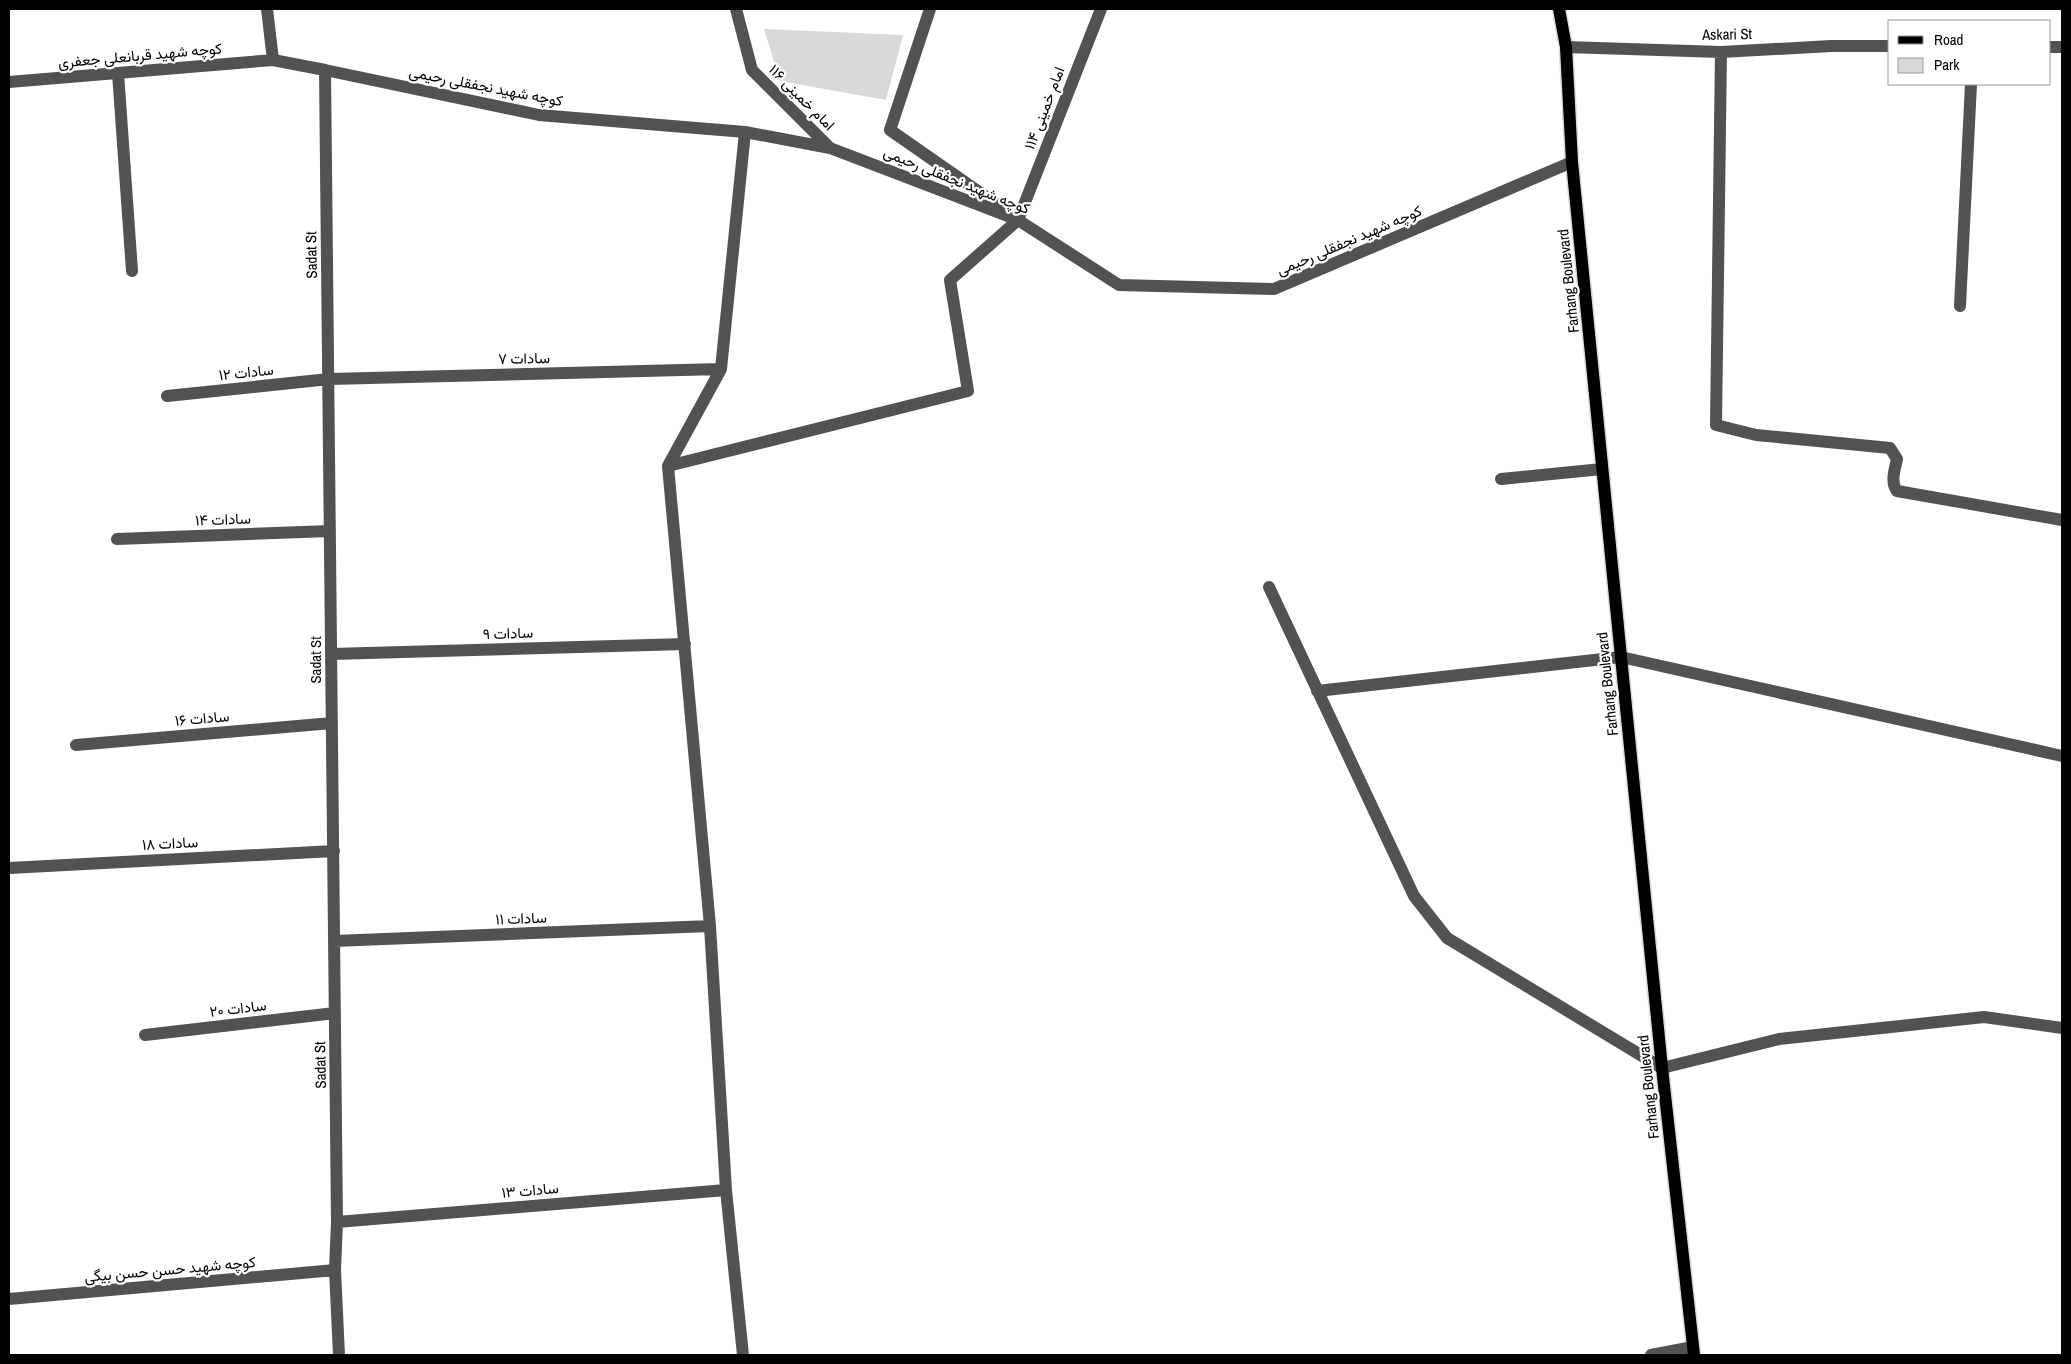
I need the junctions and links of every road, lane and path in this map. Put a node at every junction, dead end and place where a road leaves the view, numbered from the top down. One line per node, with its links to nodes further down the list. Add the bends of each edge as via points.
1 (267, 9): 9 (street)
2 (736, 9): 15 (street, امام خمینی ۱۱۶, via 752,70)
3 (930, 9): 17 (street, via 890,130)
4 (1101, 9): 17 (street, امام خمینی ۱۱۴)
5 (1559, 9): 7 (main road, Farhang Boulevard)
6 (1888, 46): 8 (street, Askari St)
7 (1566, 47): 8 (street, Askari St); 16 (main road, Farhang Boulevard)
8 (1721, 52): 26 (street, via 1716,425 1756,436 1890,448 1898,459 1893,481 1897,491)
9 (273, 60): 10 (street); 11 (street, کوچه شهید قربانعلی جعفری)
10 (326, 70): 14 (street, کوچه شهید نجفقلی رحیمی, via 539,115); 21 (street, Sadat St)
11 (118, 73): 12 (street, کوچه شهید قربانعلی جعفری); 18 (street)
12 (9, 82)
13 (1970, 85): 19 (street)
14 (745, 132): 15 (street, کوچه شهید نجفقلی رحیمی); 20 (street)
15 (830, 148): 17 (street, کوچه شهید نجفقلی رحیمی)
16 (1572, 162): 17 (street, کوچه شهید نجفقلی رحیمی, via 1274,289 1119,284); 24 (main road, Farhang Boulevard)
17 (1018, 220): 23 (street, via 950,280 968,391)
18 (132, 271)
19 (1960, 306)
20 (721, 370): 21 (street, سادات ۷); 23 (street)
21 (329, 379): 22 (street, سادات ۱۲); 27 (street, Sadat St)
22 (167, 396)
23 (668, 466): 30 (street)
24 (1602, 469): 25 (street); 32 (main road, Farhang Boulevard)
25 (1501, 479)
26 (2062, 520)
27 (330, 531): 28 (street, سادات ۱۴); 31 (street, Sadat St)
28 (117, 539)
29 (1268, 587): 33 (street)
30 (685, 644): 31 (street, سادات ۹); 39 (street)
31 (332, 654): 34 (street, Sadat St)
32 (1621, 657): 33 (street); 36 (street); 44 (main road, Farhang Boulevard)
33 (1317, 691): 44 (street, via 1414,896 1447,938)
34 (332, 723): 35 (street, سادات ۱۶); 37 (street, Sadat St)
35 (76, 746)
36 (2062, 756)
37 (334, 851): 38 (street, سادات ۱۸); 40 (street, Sadat St)
38 (9, 868)
39 (710, 926): 40 (street, سادات ۱۱); 45 (street)
40 (334, 941): 41 (street, Sadat St)
41 (335, 1013): 43 (street, سادات ۲۰); 46 (street, Sadat St)
42 (2062, 1028): 44 (street, via 1984,1017 1779,1039)
43 (145, 1036)
44 (1662, 1068): 49 (main road, Farhang Boulevard)
45 (726, 1190): 46 (street, سادات ۱۳); 51 (street)
46 (337, 1222): 47 (street, Sadat St)
47 (335, 1270): 48 (street, کوچه شهید حسن حسن بیگی); 50 (street, Sadat St)
48 (9, 1299)
49 (1694, 1351): 52 (street)
50 (339, 1355)
51 (742, 1355)
52 (1651, 1355)

